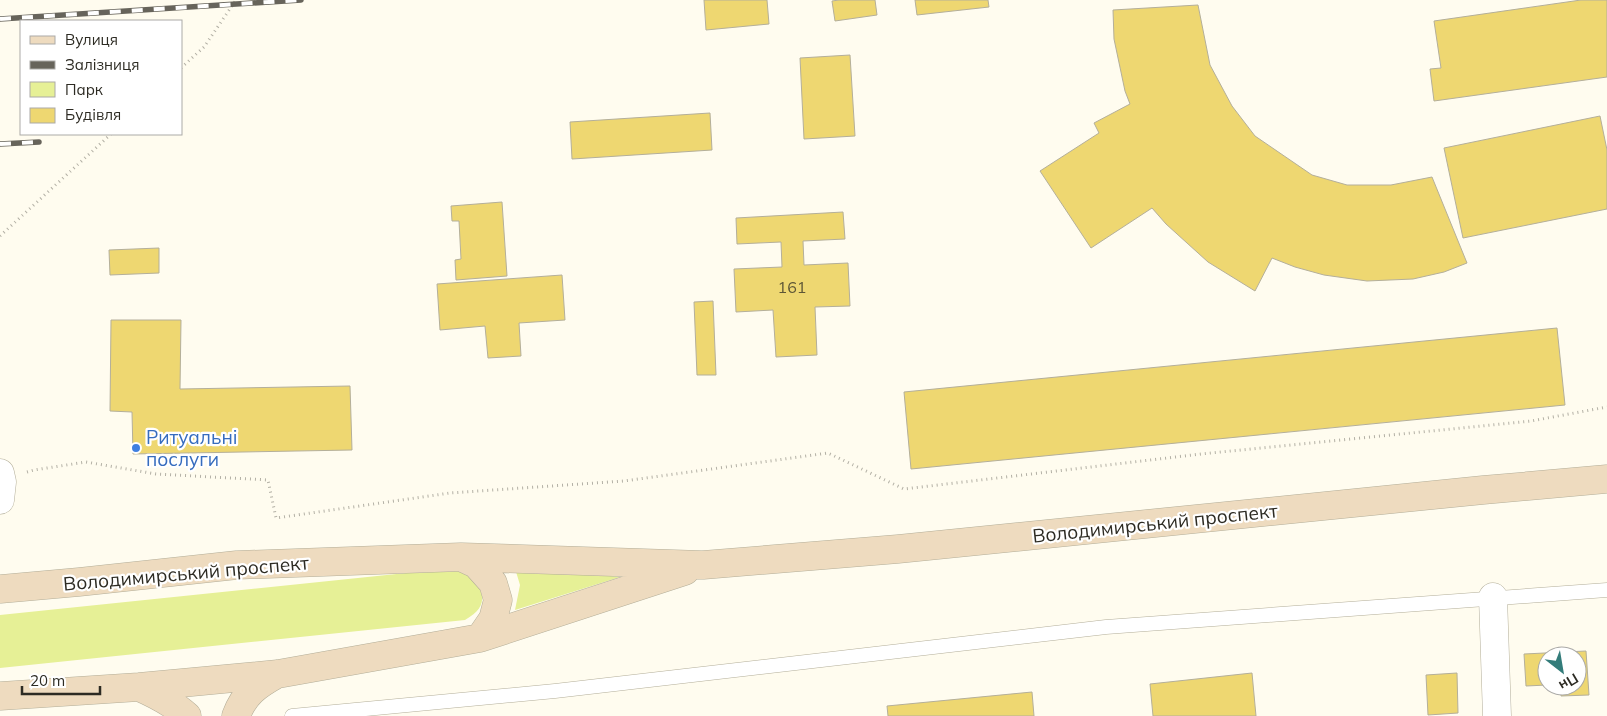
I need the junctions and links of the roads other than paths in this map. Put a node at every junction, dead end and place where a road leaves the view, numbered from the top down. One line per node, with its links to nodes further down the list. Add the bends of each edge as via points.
1 (1607, 480): 3 (main road, Володимирський проспект)
2 (461, 557): 3 (main road, Володимирський проспект); 4 (main road, Володимирський проспект, via 237,564); 7 (main road, via 476,564 493,583 498,600 493,619)
3 (703, 565): 7 (main road, Володимирський проспект)
4 (0, 589)
5 (1607, 590): 6 (lane)
6 (1493, 597): 13 (lane, via 1106,626 555,691); 14 (street)
7 (480, 638): 8 (main road, Володимирський проспект)
8 (278, 674): 9 (main road, Володимирський проспект); 12 (main road, via 258,685 241,702)
9 (139, 687): 10 (main road, Володимирський проспект); 11 (main road, via 177,707)
10 (0, 696)
11 (187, 716)
12 (236, 716)
13 (292, 716)
14 (1497, 716)

